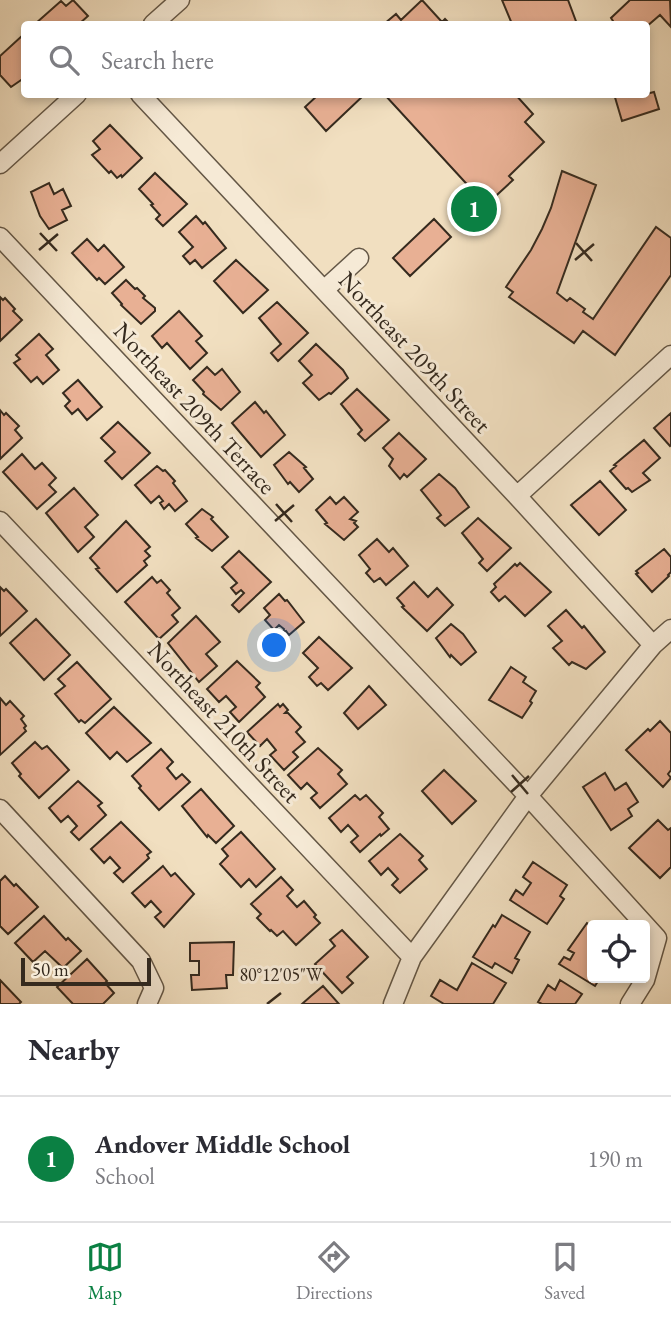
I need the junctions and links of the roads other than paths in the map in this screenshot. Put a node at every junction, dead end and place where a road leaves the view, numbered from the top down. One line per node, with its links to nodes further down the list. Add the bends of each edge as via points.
1 (180, 0): 2 (street)
2 (156, 21)
3 (73, 98): 5 (street)
4 (144, 98): 8 (street, Northeast 209th Street)
5 (0, 164)
6 (0, 237): 14 (street, Northeast 209th Terrace)
7 (359, 258): 8 (street)
8 (324, 290): 10 (street, Northeast 209th Street)
9 (671, 355): 10 (street)
10 (517, 496): 13 (street, Northeast 209th Street)
11 (0, 521): 16 (street, Northeast 210th Street)
12 (671, 629): 13 (street)
13 (653, 645): 14 (street)
14 (527, 796): 16 (street); 19 (street, Northeast 209th Terrace, via 657,938 645,980)
15 (0, 809): 17 (street, via 141,961)
16 (412, 957): 18 (street)
17 (151, 996)
18 (393, 1004)
19 (630, 1004)

